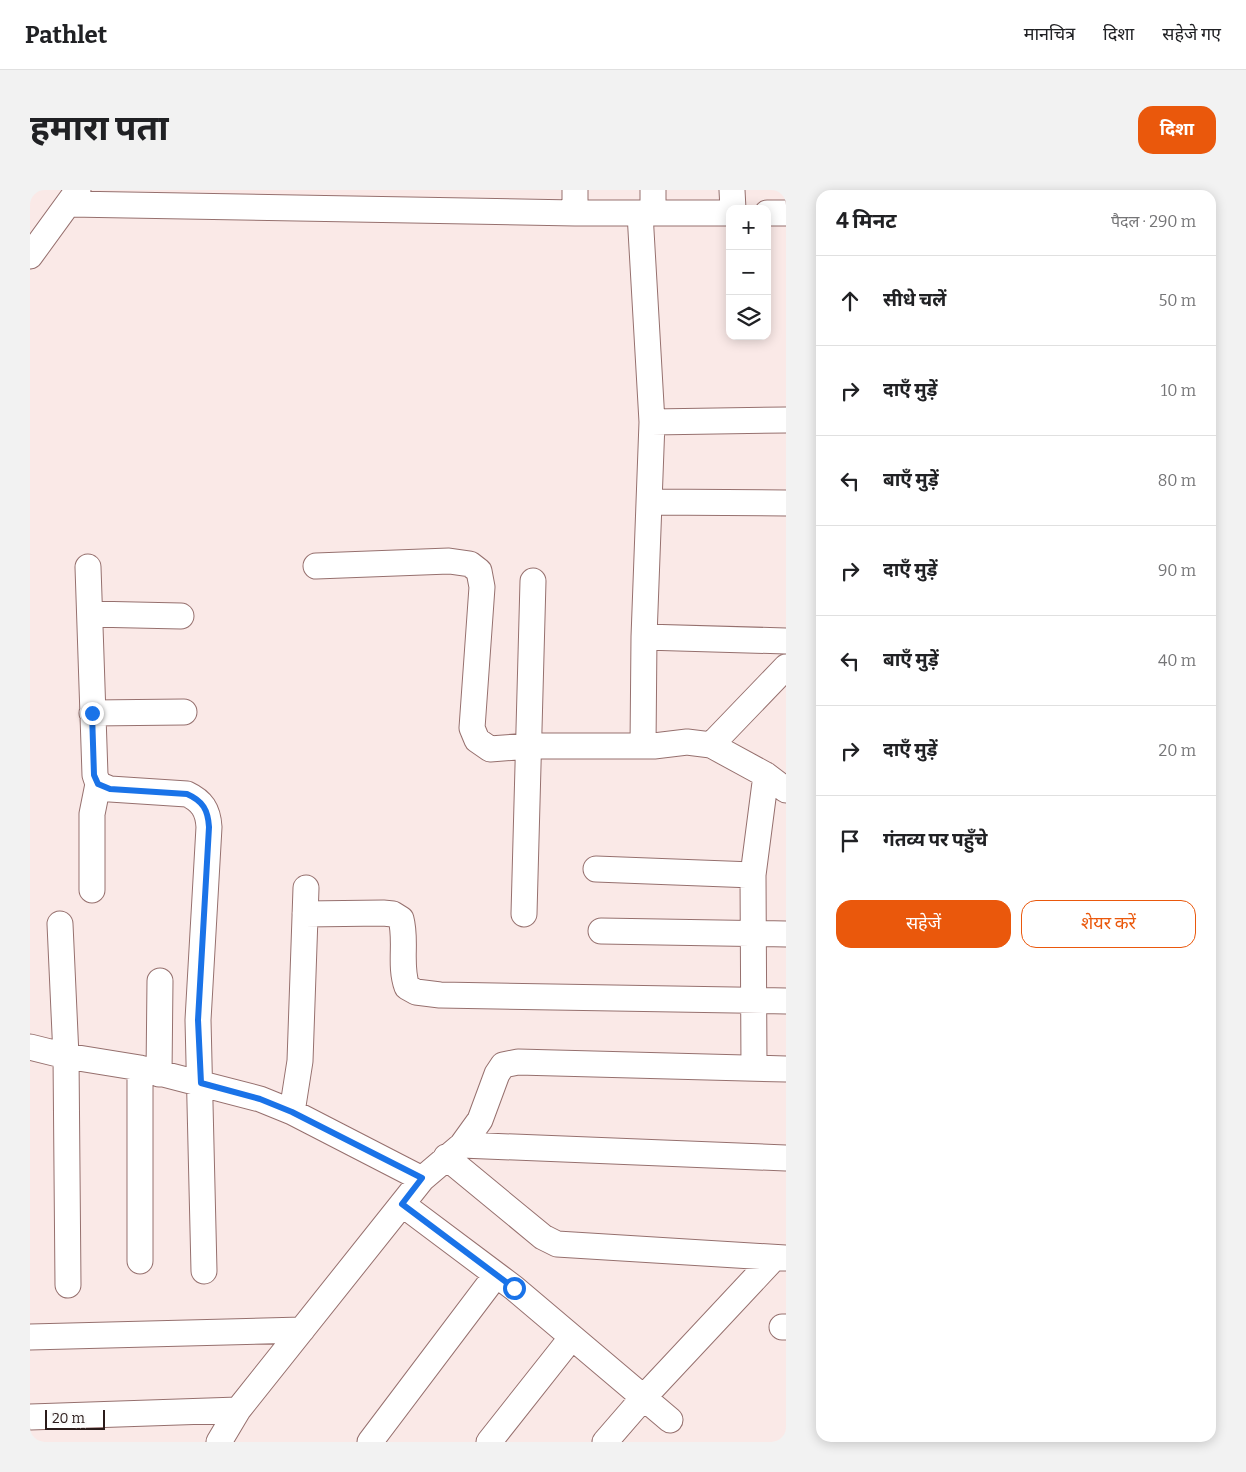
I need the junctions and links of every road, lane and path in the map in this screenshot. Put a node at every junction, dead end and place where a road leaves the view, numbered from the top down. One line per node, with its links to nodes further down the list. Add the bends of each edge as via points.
1 (732, 190): 5 (street)
2 (74, 197): 3 (street); 9 (street)
3 (575, 202): 4 (street)
4 (649, 205): 6 (street); 12 (street)
5 (733, 205)
6 (726, 213)
7 (771, 213): 8 (street)
8 (786, 213)
9 (38, 231): 10 (street)
10 (30, 256)
11 (786, 420): 12 (street)
12 (652, 422): 13 (street)
13 (649, 502): 14 (street); 20 (street)
14 (786, 503)
15 (316, 566): 26 (street, via 450,561 470,564 479,570 482,587 472,728 477,740 490,749)
16 (88, 567): 18 (street)
17 (533, 581): 26 (street)
18 (90, 614): 19 (street); 24 (street)
19 (181, 616)
20 (644, 637): 21 (street); 27 (street)
21 (786, 642)
22 (786, 667): 25 (street)
23 (184, 712): 24 (street)
24 (92, 713): 29 (street, via 94,775)
25 (711, 745): 27 (street, via 687,742); 28 (street)
26 (530, 746): 27 (street); 36 (street)
27 (643, 746)
28 (766, 775): 30 (street); 32 (street)
29 (98, 784): 34 (street, via 92,814); 49 (street, via 110,789 187,794 199,799 208,814 198,1020)
30 (786, 790)
31 (596, 869): 32 (street)
32 (753, 875): 39 (street)
33 (306, 888): 35 (street)
34 (92, 890)
35 (305, 914): 42 (street, via 383,913 401,919 404,929 403,978 407,987 416,992 440,995); 50 (street, via 300,1061)
36 (524, 914)
37 (60, 924): 45 (street)
38 (601, 931): 39 (street)
39 (753, 934): 40 (street); 42 (street)
40 (786, 934)
41 (160, 981): 48 (street)
42 (753, 999): 43 (street); 46 (street)
43 (786, 1001)
44 (30, 1046): 45 (street)
45 (66, 1056): 48 (street); 59 (street)
46 (754, 1068): 47 (street); 51 (street, via 518,1062 503,1065 480,1120)
47 (786, 1069)
48 (149, 1071): 49 (street); 56 (street)
49 (201, 1083): 50 (street, via 260,1099); 57 (street)
50 (292, 1112): 53 (street)
51 (454, 1151): 52 (street); 53 (street); 55 (street, via 542,1237 557,1244)
52 (786, 1158)
53 (422, 1178): 54 (street)
54 (402, 1204): 58 (street); 60 (street)
55 (780, 1258): 63 (street)
56 (140, 1261)
57 (204, 1271)
58 (496, 1275): 62 (street); 68 (street)
59 (68, 1285)
60 (302, 1330): 61 (street); 64 (street)
61 (30, 1337)
62 (572, 1337): 63 (street); 69 (street)
63 (644, 1397): 66 (street); 70 (street)
64 (238, 1410): 65 (street); 67 (street)
65 (30, 1417)
66 (670, 1420)
67 (219, 1442)
68 (370, 1442)
69 (489, 1442)
70 (605, 1442)

